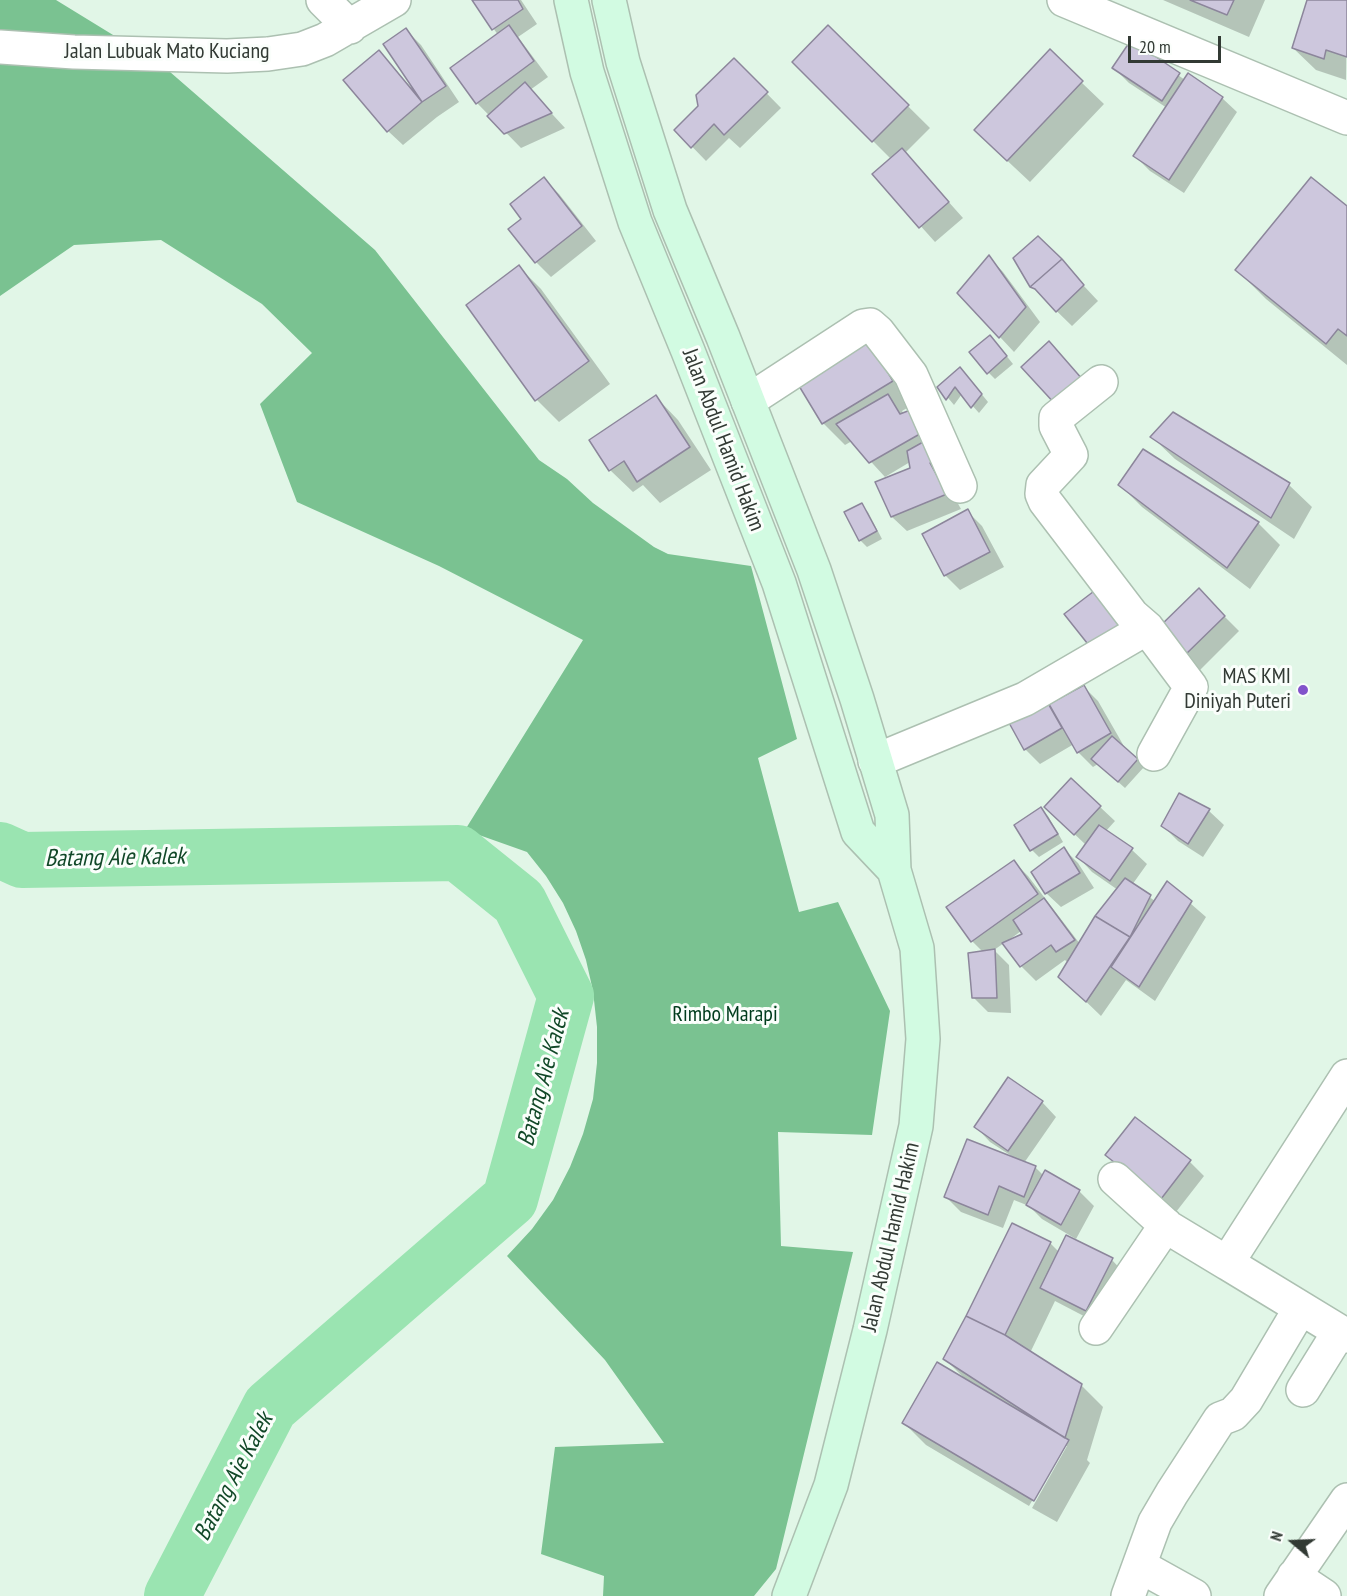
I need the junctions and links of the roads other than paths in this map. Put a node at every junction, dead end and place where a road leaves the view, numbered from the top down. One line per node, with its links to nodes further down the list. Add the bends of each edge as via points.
1 (323, 0): 6 (street)
2 (394, 0): 6 (street, Jalan Lubuak Mato Kuciang)
3 (571, 0): 10 (main road, Jalan Abdul Hamid Hakim, via 587,72 635,222)
4 (609, 0): 9 (main road, Jalan Abdul Hamid Hakim, via 623,62 670,210)
5 (1064, 0): 8 (street)
6 (350, 27): 7 (street, Jalan Lubuak Mato Kuciang, via 302,49 268,54 227,56)
7 (0, 47)
8 (1347, 118)
9 (723, 337): 10 (main road); 12 (main road, Jalan Abdul Hamid Hakim)
10 (688, 351): 17 (main road, Jalan Abdul Hamid Hakim, via 779,583 858,832)
11 (1101, 382): 14 (street, via 1056,418 1056,426 1071,455 1043,485 1042,494 1132,615)
12 (748, 401): 13 (street, via 870,325 911,375); 16 (main road, Jalan Abdul Hamid Hakim, via 814,570)
13 (960, 486)
14 (1146, 628): 15 (street, via 1191,687); 16 (street, via 1025,699)
15 (1154, 754)
16 (875, 761): 17 (main road, Jalan Abdul Hamid Hakim, via 892,816)
17 (894, 870): 29 (main road, Jalan Abdul Hamid Hakim, via 917,948 923,1039 916,1126 834,1474)
18 (1347, 1076): 21 (street)
19 (1115, 1179): 20 (street)
20 (1166, 1225): 21 (street); 23 (street)
21 (1227, 1263): 22 (street)
22 (1300, 1309): 24 (street); 27 (street, via 1246,1400 1238,1411 1220,1419 1172,1493 1155,1522)
23 (1096, 1328)
24 (1343, 1334): 25 (street)
25 (1303, 1390)
26 (1347, 1500): 28 (street)
27 (1140, 1566): 30 (street); 31 (street)
28 (1288, 1586): 32 (street)
29 (789, 1596)
30 (1128, 1596)
31 (1194, 1596)
32 (1324, 1596)

